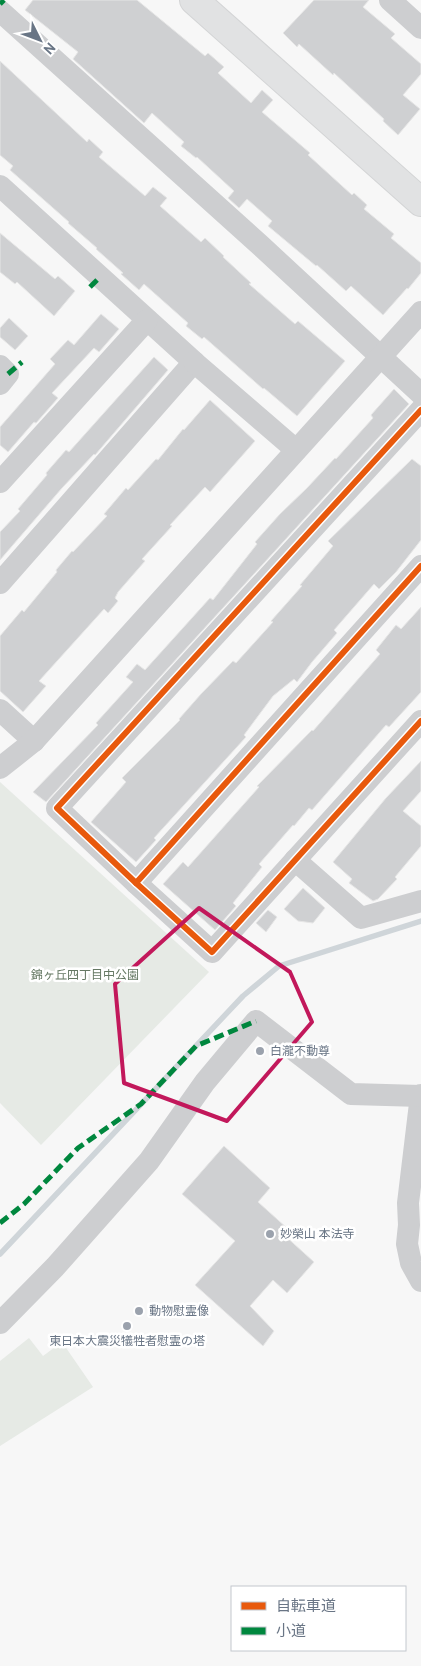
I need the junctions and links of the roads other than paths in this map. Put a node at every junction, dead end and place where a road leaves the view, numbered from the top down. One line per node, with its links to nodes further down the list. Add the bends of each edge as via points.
1 (194, 0): 6 (street)
2 (390, 0): 4 (street)
3 (0, 11): 9 (street)
4 (421, 28)
5 (0, 186): 8 (street)
6 (421, 202)
7 (421, 312): 9 (street)
8 (147, 320): 10 (street); 16 (street)
9 (380, 357): 13 (street); 15 (street)
10 (194, 362): 15 (street); 18 (street)
11 (0, 366): 12 (street, via 8,374)
12 (0, 384)
13 (421, 394)
14 (421, 410): 24 (street, via 57,808)
15 (296, 450): 21 (street)
16 (0, 482)
17 (421, 566): 24 (street)
18 (0, 582)
19 (0, 710): 21 (street)
20 (421, 721): 23 (street)
21 (34, 741): 22 (street)
22 (0, 768)
23 (295, 860): 24 (street, via 212,952); 25 (street, via 361,918)
24 (136, 883)
25 (421, 901)
26 (421, 1095): 27 (street, via 408,1203 407,1244 411,1263); 28 (street, via 351,1094 256,1021 205,1082 148,1161 55,1267)
27 (421, 1281)
28 (0, 1323)

